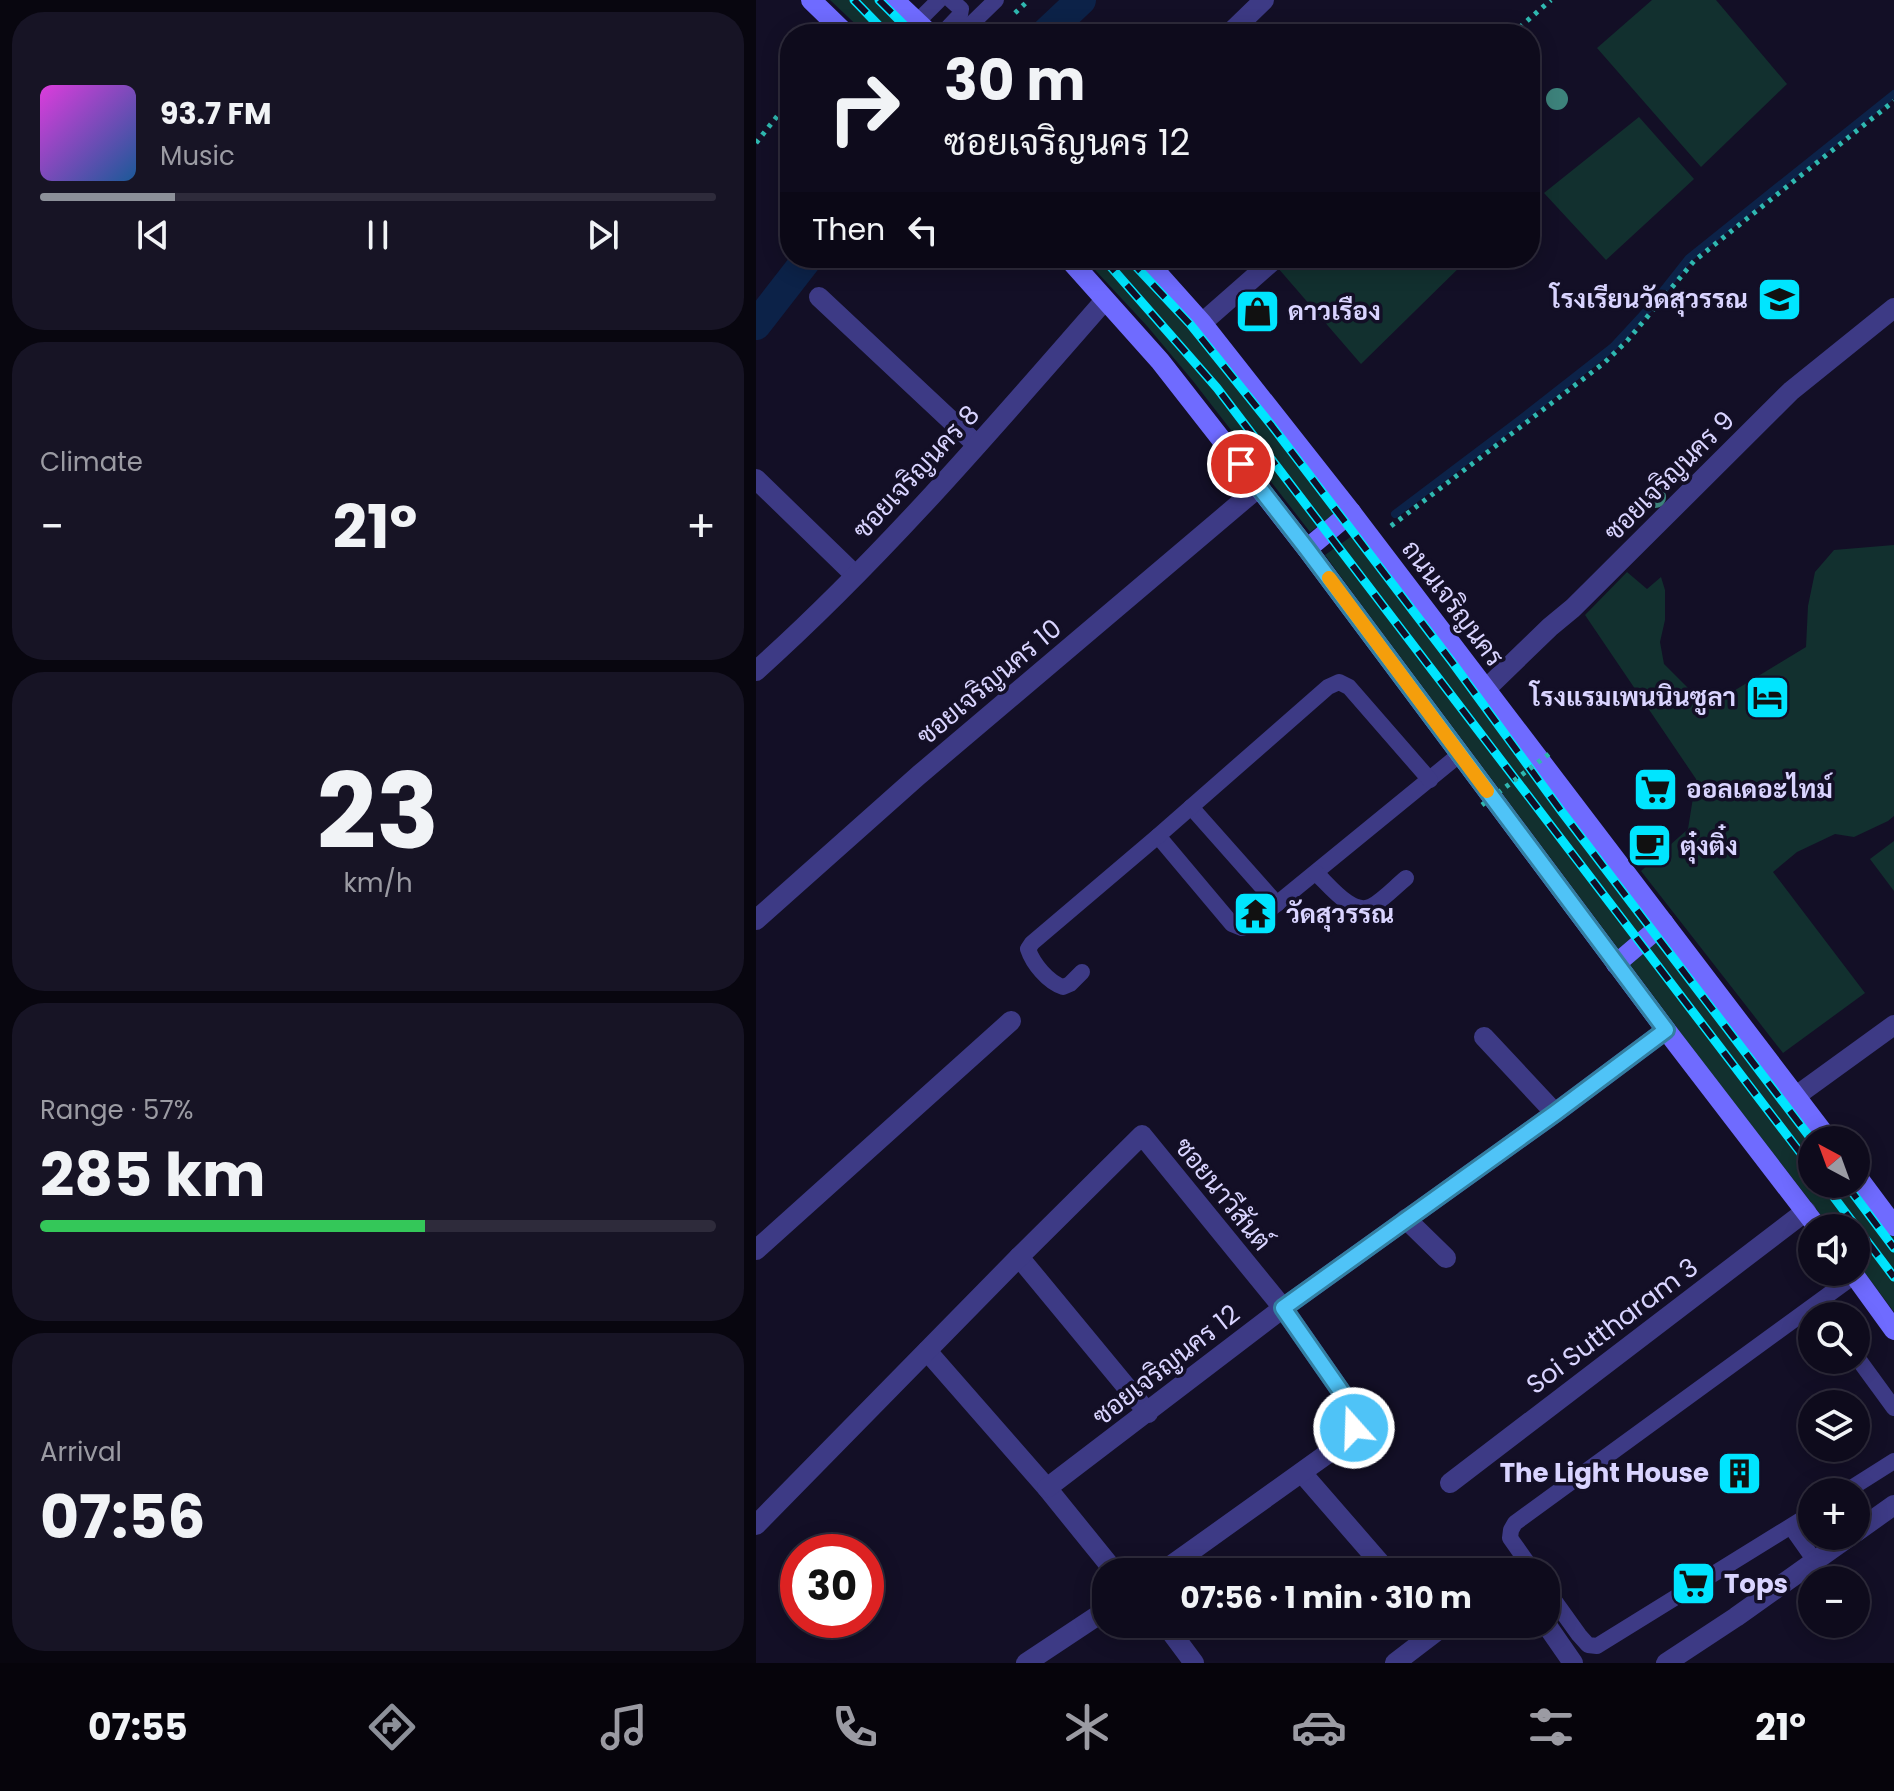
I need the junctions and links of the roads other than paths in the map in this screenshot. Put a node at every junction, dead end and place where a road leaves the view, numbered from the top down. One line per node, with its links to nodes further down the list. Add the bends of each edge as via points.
1 (811, 0): 7 (main road)
2 (894, 0): 8 (main road)
3 (939, 0): 9 (lane)
4 (951, 0): 10 (lane, via 961,9)
5 (996, 0): 11 (lane)
6 (1264, 0): 12 (street)
7 (836, 24)
8 (919, 24)
9 (925, 24)
10 (951, 24)
11 (971, 24)
12 (1239, 24)
13 (1077, 268): 17 (main road)
14 (1153, 268): 19 (main road, ถนนเจริญนคร)
15 (1265, 268): 19 (street)
16 (819, 297): 20 (street)
17 (1105, 300): 20 (street, ซอยเจริญนคร 8); 22 (main road)
18 (1894, 308): 27 (street, ซอยเจริญนคร 9, via 1791,391)
19 (1202, 323): 23 (main road, ถนนเจริญนคร)
20 (977, 445): 25 (street, ซอยเจริญนคร 8)
21 (756, 479): 25 (street)
22 (1259, 487): 24 (main road); 35 (street, ซอยเจริญนคร 10)
23 (1351, 512): 24 (main road); 27 (main road, ถนนเจริญนคร)
24 (1307, 549): 28 (main road)
25 (855, 575): 26 (street, ซอยเจริญนคร 8)
26 (756, 671)
27 (1486, 689): 36 (main road, ถนนเจริญนคร)
28 (1459, 755): 29 (lane); 37 (main road)
29 (1430, 780): 30 (lane, via 1339,682); 32 (lane)
30 (1191, 807): 31 (lane); 34 (lane)
31 (1158, 836): 34 (lane, via 1232,924 1252,924); 38 (lane, via 1028,949 1054,984 1063,987)
32 (1316, 873): 33 (lane, via 1361,910); 34 (lane)
33 (1406, 878)
34 (1277, 904)
35 (756, 920)
36 (1664, 923): 37 (main road); 43 (main road, ถนนเจริญนคร)
37 (1616, 964): 41 (main road)
38 (1082, 972)
39 (1011, 1021): 51 (street)
40 (1894, 1025): 43 (street)
41 (1666, 1030): 44 (street, ซอยเจริญนคร 12); 47 (main road)
42 (1484, 1037): 44 (street)
43 (1796, 1096): 45 (main road, ถนนเจริญนคร)
44 (1555, 1113): 48 (street, ซอยเจริญนคร 12)
45 (1818, 1126)
46 (1870, 1194): 49 (main road)
47 (1807, 1214)
48 (1406, 1219): 53 (street); 57 (street, ซอยเจริญนคร 12)
49 (1894, 1226)
50 (1798, 1230): 67 (street, Soi Suttharam 3)
51 (756, 1250)
52 (1019, 1257): 57 (street, ซอยนาวีสันต์, via 1142,1135); 60 (street, ซอยนาวีสันต์); 63 (street)
53 (1446, 1258)
54 (1843, 1286): 56 (lane)
55 (1862, 1286): 59 (main road)
56 (1829, 1302)
57 (1283, 1308): 63 (street, ซอยเจริญนคร 12); 65 (street, via 1356,1413 1348,1439)
58 (1798, 1327): 78 (lane, via 1515,1523 1510,1538)
59 (1894, 1330)
60 (927, 1351): 68 (street); 72 (street, ซอยนาวีสันต์)
61 (1869, 1374): 62 (lane)
62 (1894, 1408)
63 (1148, 1413): 68 (street, ซอยเจริญนคร 12)
64 (1894, 1461): 66 (lane)
65 (1302, 1473): 76 (street); 77 (street)
66 (1867, 1478)
67 (1450, 1483)
68 (1047, 1488): 75 (street)
69 (1894, 1505): 71 (street)
70 (1798, 1522): 73 (lane)
71 (1870, 1522)
72 (756, 1525)
73 (1791, 1527): 79 (lane); 80 (lane, via 1597,1646 1588,1645)
74 (1830, 1550): 79 (street)
75 (1104, 1558)
76 (1182, 1558)
77 (1376, 1558)
78 (1524, 1558)
79 (1815, 1561): 89 (street)
80 (1560, 1609)
81 (1092, 1619): 85 (street)
82 (1175, 1638): 86 (street)
83 (1428, 1638): 87 (street)
84 (1556, 1638): 88 (street)
85 (1026, 1663)
86 (1194, 1663)
87 (1395, 1663)
88 (1573, 1663)
89 (1667, 1663)

